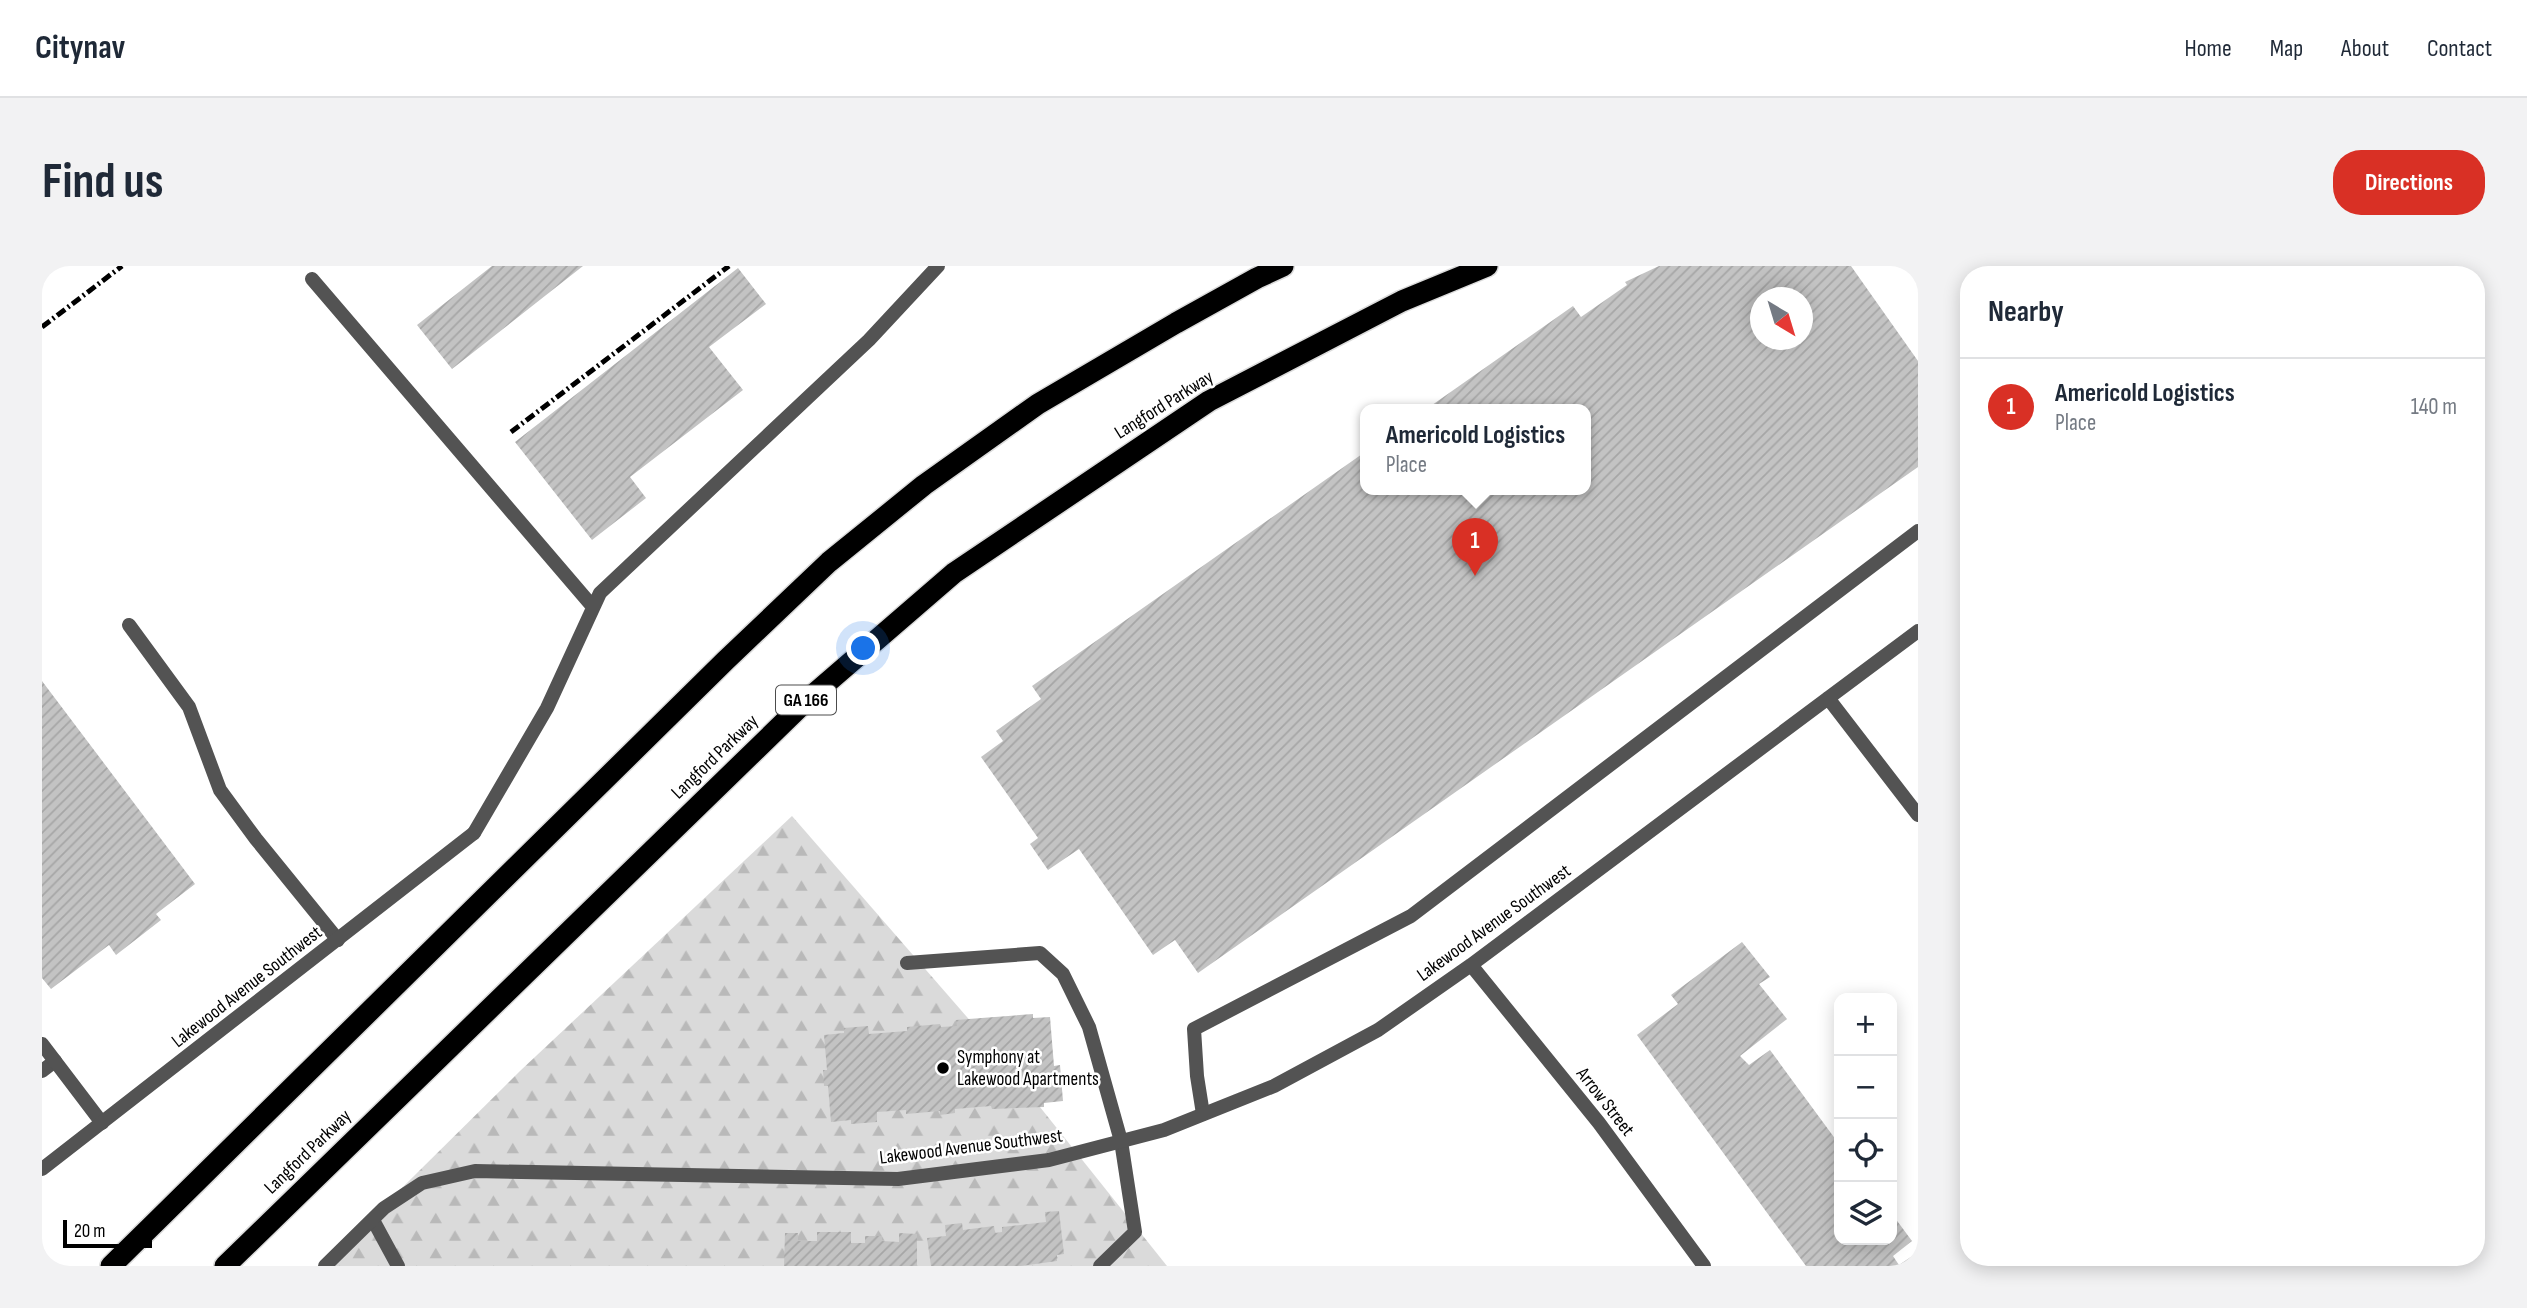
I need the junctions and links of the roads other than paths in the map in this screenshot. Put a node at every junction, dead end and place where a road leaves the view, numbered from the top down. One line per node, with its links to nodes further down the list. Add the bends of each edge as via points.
1 (938, 266): 6 (street, via 869,340 600,593)
2 (1283, 266): 22 (highway, via 1038,404 924,485 829,562)
3 (1487, 266): 23 (highway, Langford Parkway / GA 166, via 1402,301 1209,401 954,573 807,700)
4 (312, 279): 6 (street)
5 (1918, 531): 17 (street, via 1411,916 1194,1029)
6 (593, 607): 11 (street, Lakewood Avenue Southwest, via 547,708 474,834)
7 (129, 625): 11 (street, via 189,707 220,790)
8 (1918, 631): 9 (street, Lakewood Avenue Southwest)
9 (1828, 698): 10 (street); 13 (street, Lakewood Avenue Southwest)
10 (1918, 815)
11 (338, 940): 18 (street, Lakewood Avenue Southwest)
12 (907, 963): 19 (street, via 1040,953 1063,974 1089,1027)
13 (1471, 965): 17 (street, Lakewood Avenue Southwest, via 1378,1030 1274,1086); 27 (street, Arrow Street, via 1599,1123)
14 (42, 1044): 15 (street)
15 (55, 1061): 16 (street); 18 (street)
16 (42, 1072)
17 (1203, 1114): 19 (street, Lakewood Avenue Southwest)
18 (102, 1124): 20 (street, Lakewood Avenue Southwest)
19 (1121, 1141): 21 (street, Lakewood Avenue Southwest, via 1049,1160 898,1179 475,1171 422,1183); 26 (street, via 1135,1232)
20 (42, 1169)
21 (373, 1220): 24 (street, Lakewood Avenue Southwest); 25 (street)
22 (111, 1266)
23 (225, 1266)
24 (325, 1266)
25 (398, 1266)
26 (1100, 1266)
27 (1704, 1266)

